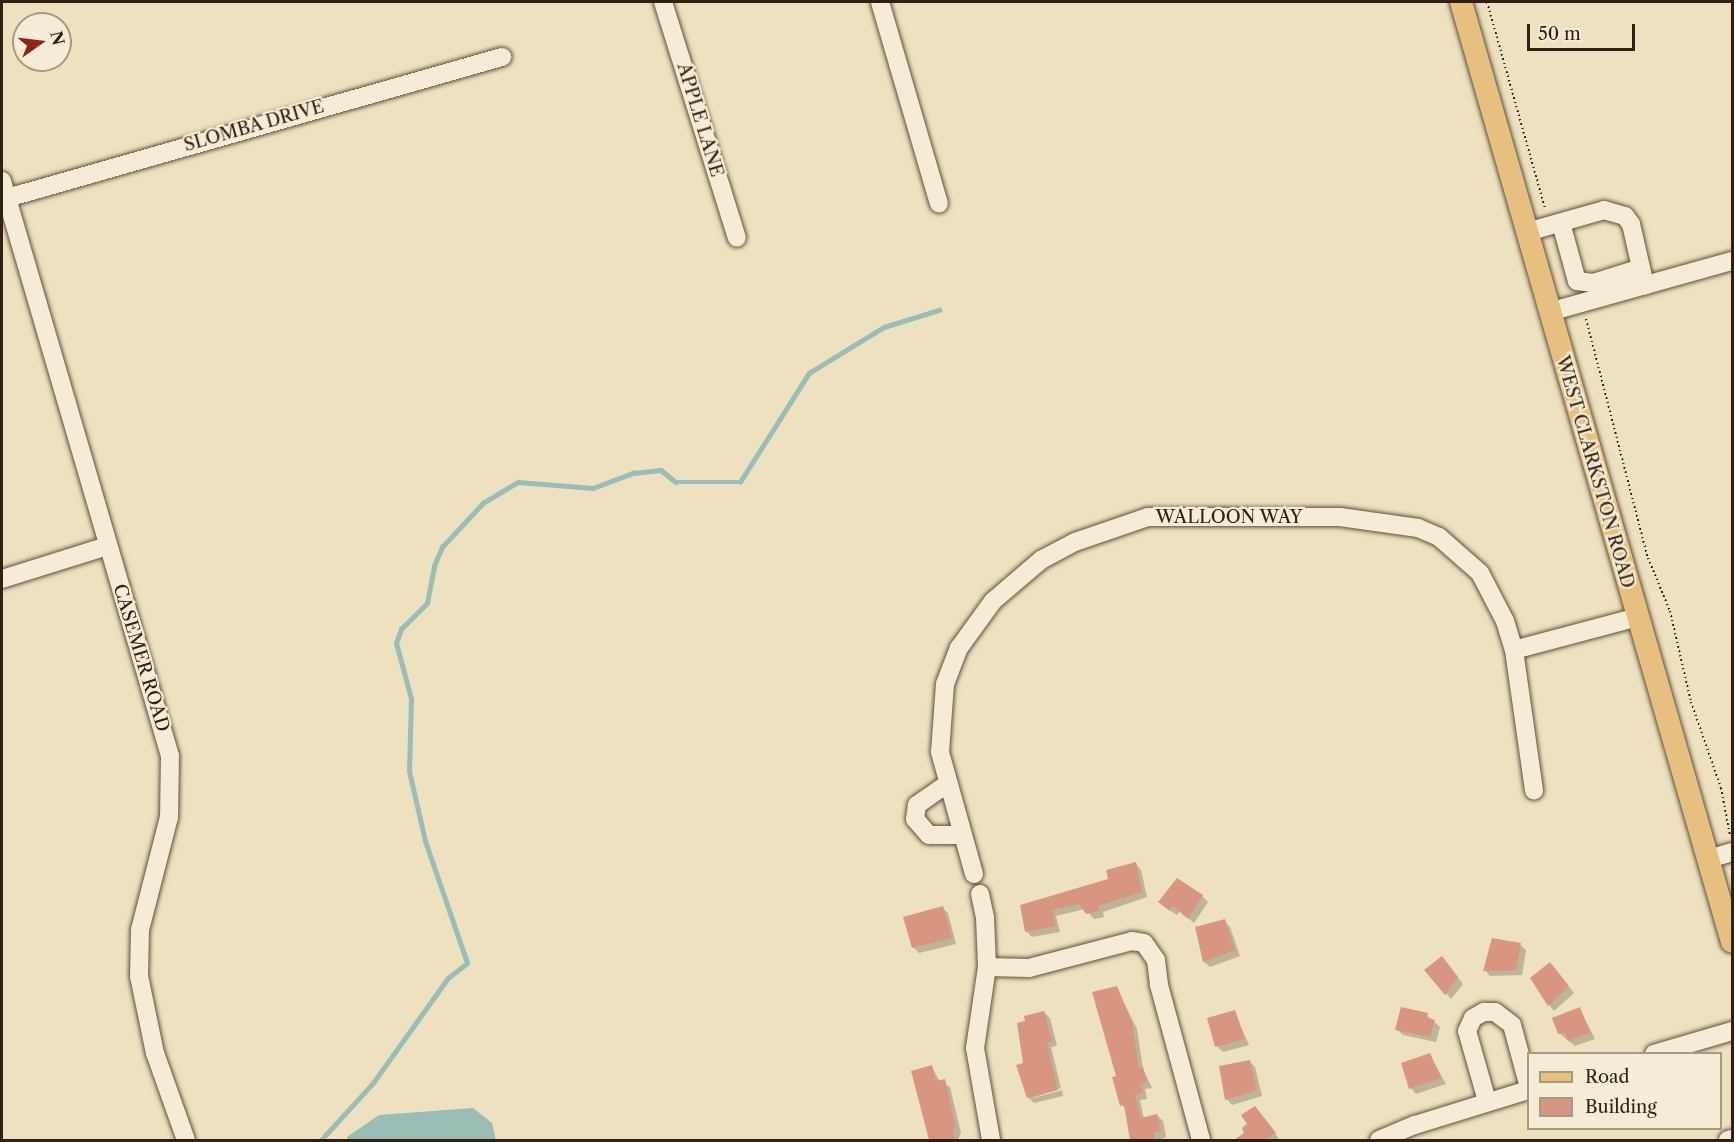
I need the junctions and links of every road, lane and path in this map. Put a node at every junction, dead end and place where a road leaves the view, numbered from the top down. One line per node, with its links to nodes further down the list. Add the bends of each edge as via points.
1 (663, 2): 10 (street, APPLE LANE)
2 (880, 2): 7 (street)
3 (1461, 2): 9 (main road, WEST CLARKSTON ROAD)
4 (1488, 2): 8 (path)
5 (502, 57): 6 (street, SLOMBA DRIVE)
6 (4, 189): 15 (street, CASEMER ROAD)
7 (939, 204)
8 (1555, 224): 9 (street); 12 (street, via 1577,281); 12 (street, via 1604,210 1625,216 1631,224)
9 (1527, 232): 14 (main road, WEST CLARKSTON ROAD)
10 (737, 238)
11 (1732, 261): 12 (street)
12 (1643, 277): 13 (street)
13 (1583, 303): 14 (street); 22 (path, via 1648,558 1670,611 1691,702 1721,788)
14 (1549, 312): 17 (main road, WEST CLARKSTON ROAD)
15 (106, 546): 16 (street); 34 (street, CASEMER ROAD, via 170,756 169,817 140,930 139,976 155,1053)
16 (2, 579)
17 (1638, 617): 18 (street); 23 (main road, WEST CLARKSTON ROAD)
18 (1514, 650): 19 (street, WALLOON WAY, via 1495,596 1480,573 1439,537 1418,528 1340,517 1148,518 1075,542 1041,561 1012,582 975,623 959,648 945,684 940,752); 20 (street, WALLOON WAY)
19 (947, 784): 21 (street, WALLOON WAY); 21 (street, via 917,805 915,819 929,834)
20 (1534, 791)
21 (962, 835): 24 (street, WALLOON WAY)
22 (1732, 846): 23 (street)
23 (1709, 860): 26 (main road, WEST CLARKSTON ROAD)
24 (974, 874)
25 (980, 894): 27 (street, via 986,917)
26 (1732, 942)
27 (987, 967): 35 (street, via 975,1048); 36 (street, via 1029,968 1132,941 1144,943 1156,960)
28 (1732, 1031): 29 (street)
29 (1658, 1052)
30 (1527, 1080): 32 (street, via 1512,1025 1495,1012 1484,1012 1473,1018 1467,1031)
31 (1527, 1090): 32 (street)
32 (1487, 1101): 37 (street)
33 (1732, 1139): 38 (street)
34 (186, 1140)
35 (991, 1140)
36 (1201, 1140)
37 (1379, 1140)
38 (1728, 1140)

